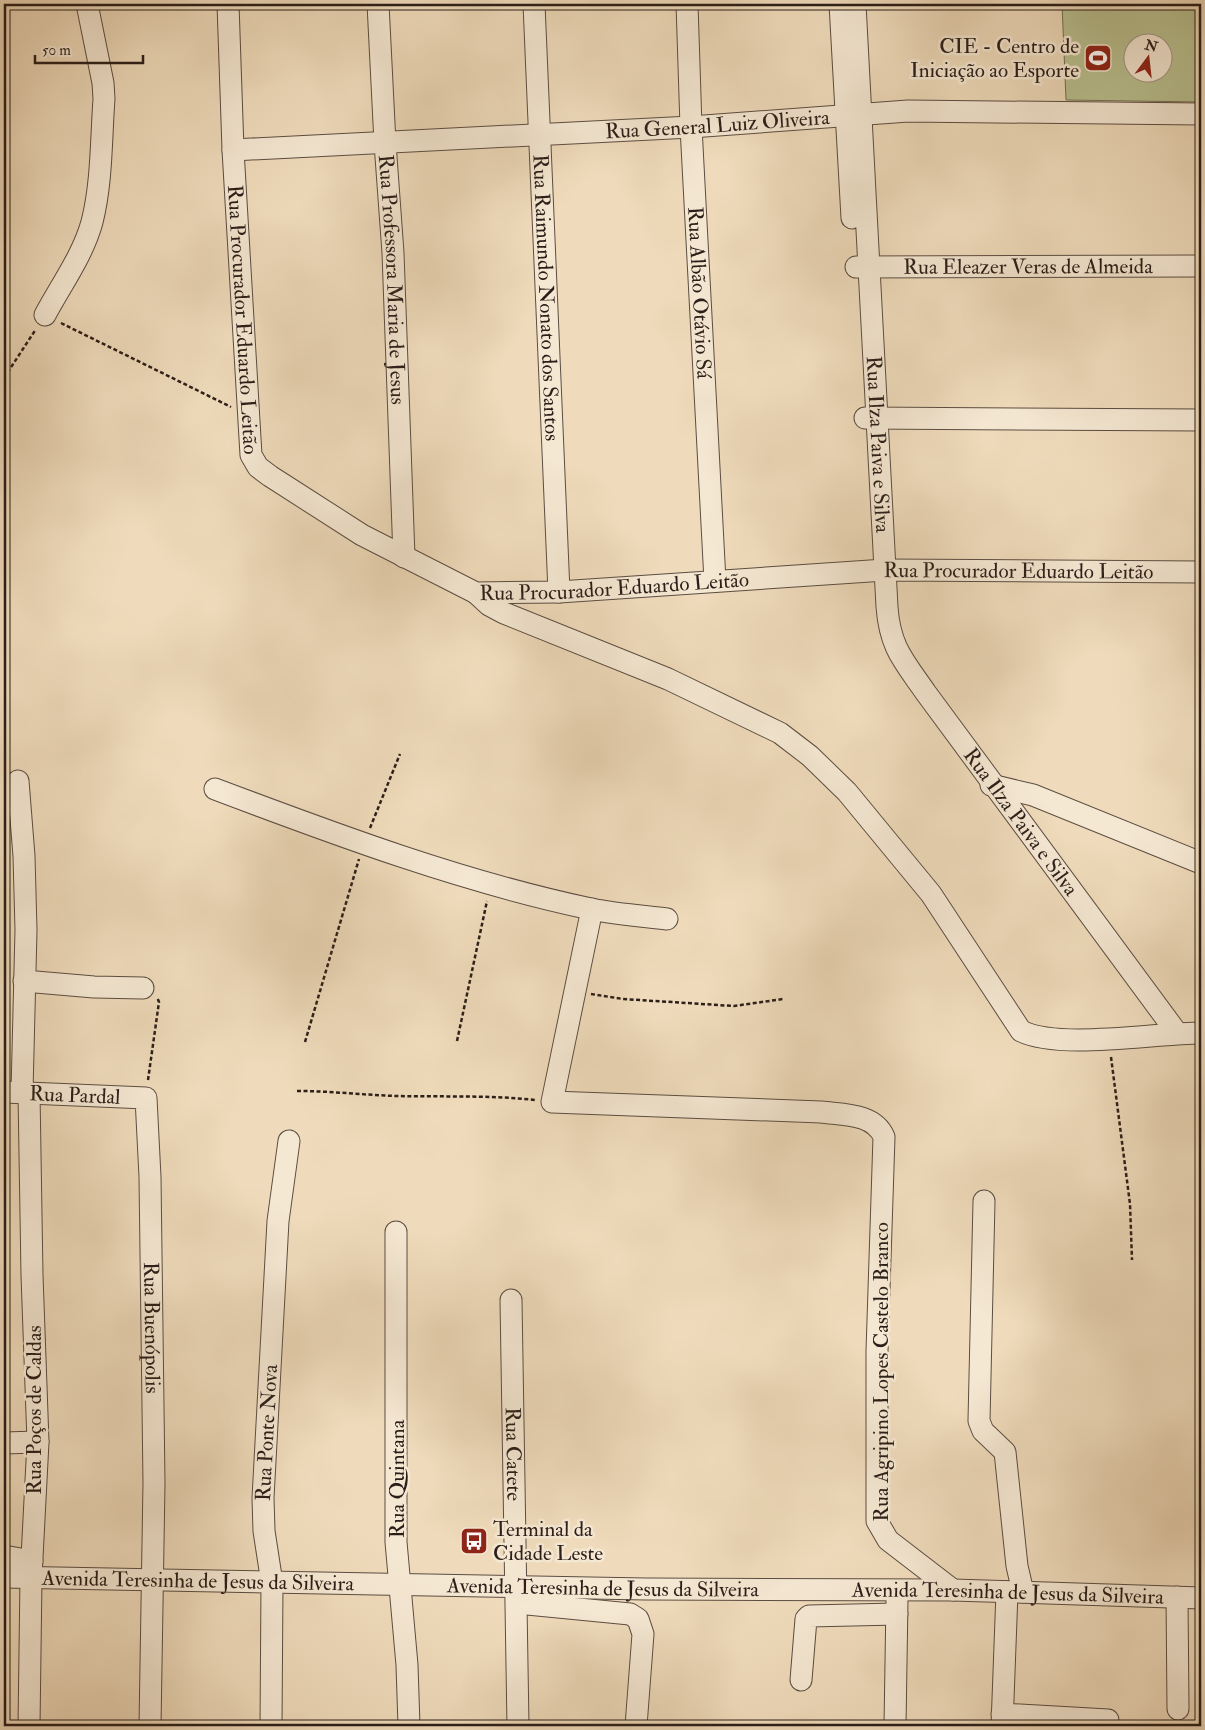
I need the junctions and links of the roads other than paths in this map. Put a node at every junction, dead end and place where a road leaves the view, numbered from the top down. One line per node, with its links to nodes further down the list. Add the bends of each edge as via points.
1 (87, 4): 16 (street, via 104,100 94,209 77,258)
2 (228, 4): 13 (street, Rua Procurador Eduardo Leitão)
3 (378, 4): 12 (street, Rua Professora Maria de Jesus)
4 (534, 4): 11 (street, Rua Raimundo Nonato dos Santos)
5 (687, 4): 10 (street, Rua Albão Otávio Sá)
6 (840, 4): 9 (street, Rua Ilza Paiva e Silva)
7 (855, 4): 9 (street, Rua Ilza Paiva e Silva)
8 (1201, 114): 9 (street, Rua General Luiz Oliveira, via 908,111)
9 (854, 115): 10 (street, Rua General Luiz Oliveira); 14 (street, Rua Ilza Paiva e Silva)
10 (691, 126): 11 (street, Rua General Luiz Oliveira); 22 (street, Rua Albão Otávio Sá)
11 (541, 133): 12 (street, Rua General Luiz Oliveira); 23 (street, Rua Raimundo Nonato dos Santos)
12 (384, 143): 13 (street, Rua General Luiz Oliveira); 19 (street, Rua Professora Maria de Jesus, via 393,253)
13 (233, 150): 19 (street, Rua Procurador Eduardo Leitão, via 251,455 258,467 332,517)
14 (862, 266): 15 (street, Rua Eleazer Veras de Almeida); 17 (street, Rua Ilza Paiva e Silva)
15 (1201, 266)
16 (45, 315)
17 (872, 417): 18 (street); 20 (street, Rua Ilza Paiva e Silva)
18 (1201, 420)
19 (404, 557): 24 (street, Rua Procurador Eduardo Leitão)
20 (880, 570): 21 (street, Rua Procurador Eduardo Leitão); 22 (street, Rua Procurador Eduardo Leitão); 26 (street, Rua Ilza Paiva e Silva, via 878,624 886,652 896,670)
21 (1201, 572)
22 (715, 581): 23 (street, Rua Procurador Eduardo Leitão)
23 (559, 592): 24 (street, Rua Procurador Eduardo Leitão)
24 (476, 593): 34 (street, via 499,610 668,679 780,733 834,777 924,886 1021,1031 1047,1038 1110,1038)
25 (18, 781): 31 (street, Rua Poços de Caldas, via 24,856)
26 (989, 785): 28 (street, via 1033,795); 34 (street, Rua Ilza Paiva e Silva)
27 (215, 788): 29 (street, via 363,843)
28 (1201, 863)
29 (592, 909): 30 (street); 50 (street, Rua Agripino Lopes Castelo Branco, via 552,1102 820,1112 856,1116 875,1123 884,1138 877,1351 877,1521 888,1540)
30 (667, 919)
31 (24, 980): 32 (street); 35 (street, Rua Poços de Caldas)
32 (143, 988)
33 (1201, 1032): 34 (street)
34 (1168, 1033)
35 (18, 1092): 36 (street, Rua Pardal); 41 (street, Rua Poços de Caldas, via 32,1275)
36 (146, 1098): 46 (street, Rua Buenópolis, via 150,1177)
37 (289, 1141): 47 (street, Rua Ponte Nova, via 278,1221 263,1479 264,1531)
38 (984, 1200): 51 (street, via 979,1422 983,1431 1005,1452 1017,1566)
39 (396, 1232): 48 (street, Rua Quintana, via 396,1542)
40 (511, 1300): 52 (street, Rua Catete)
41 (38, 1442): 42 (street); 44 (street, Rua Poços de Caldas)
42 (4, 1443)
43 (4, 1556): 44 (street)
44 (32, 1569): 45 (street, Avenida Teresinha de Jesus da Silveira); 46 (street, Avenida Teresinha de Jesus da Silveira); 60 (street, Rua Poços de Caldas)
45 (4, 1577)
46 (153, 1579): 47 (street, Avenida Teresinha de Jesus da Silveira); 61 (street, Rua Buenópolis)
47 (272, 1583): 48 (street, Avenida Teresinha de Jesus da Silveira); 62 (street, Rua Ponte Nova)
48 (400, 1584): 52 (street, Avenida Teresinha de Jesus da Silveira); 63 (street, Rua Quintana)
49 (898, 1589): 50 (street, Avenida Teresinha de Jesus da Silveira); 52 (street, Avenida Teresinha de Jesus da Silveira, via 646,1589); 55 (street)
50 (953, 1590): 51 (street, Avenida Teresinha de Jesus da Silveira)
51 (1015, 1592): 53 (street, Avenida Teresinha de Jesus da Silveira); 58 (street)
52 (517, 1594): 64 (street, Rua Catete); 65 (street, via 630,1614 638,1619 643,1634)
53 (1177, 1597): 54 (street, Avenida Teresinha de Jesus da Silveira); 57 (street)
54 (1201, 1598)
55 (897, 1614): 56 (street, via 806,1618); 66 (street)
56 (801, 1680)
57 (1178, 1709)
58 (1002, 1720): 59 (street)
59 (1108, 1720)
60 (29, 1726)
61 (150, 1726)
62 (271, 1726)
63 (409, 1726)
64 (518, 1726)
65 (636, 1726)
66 (896, 1726)

